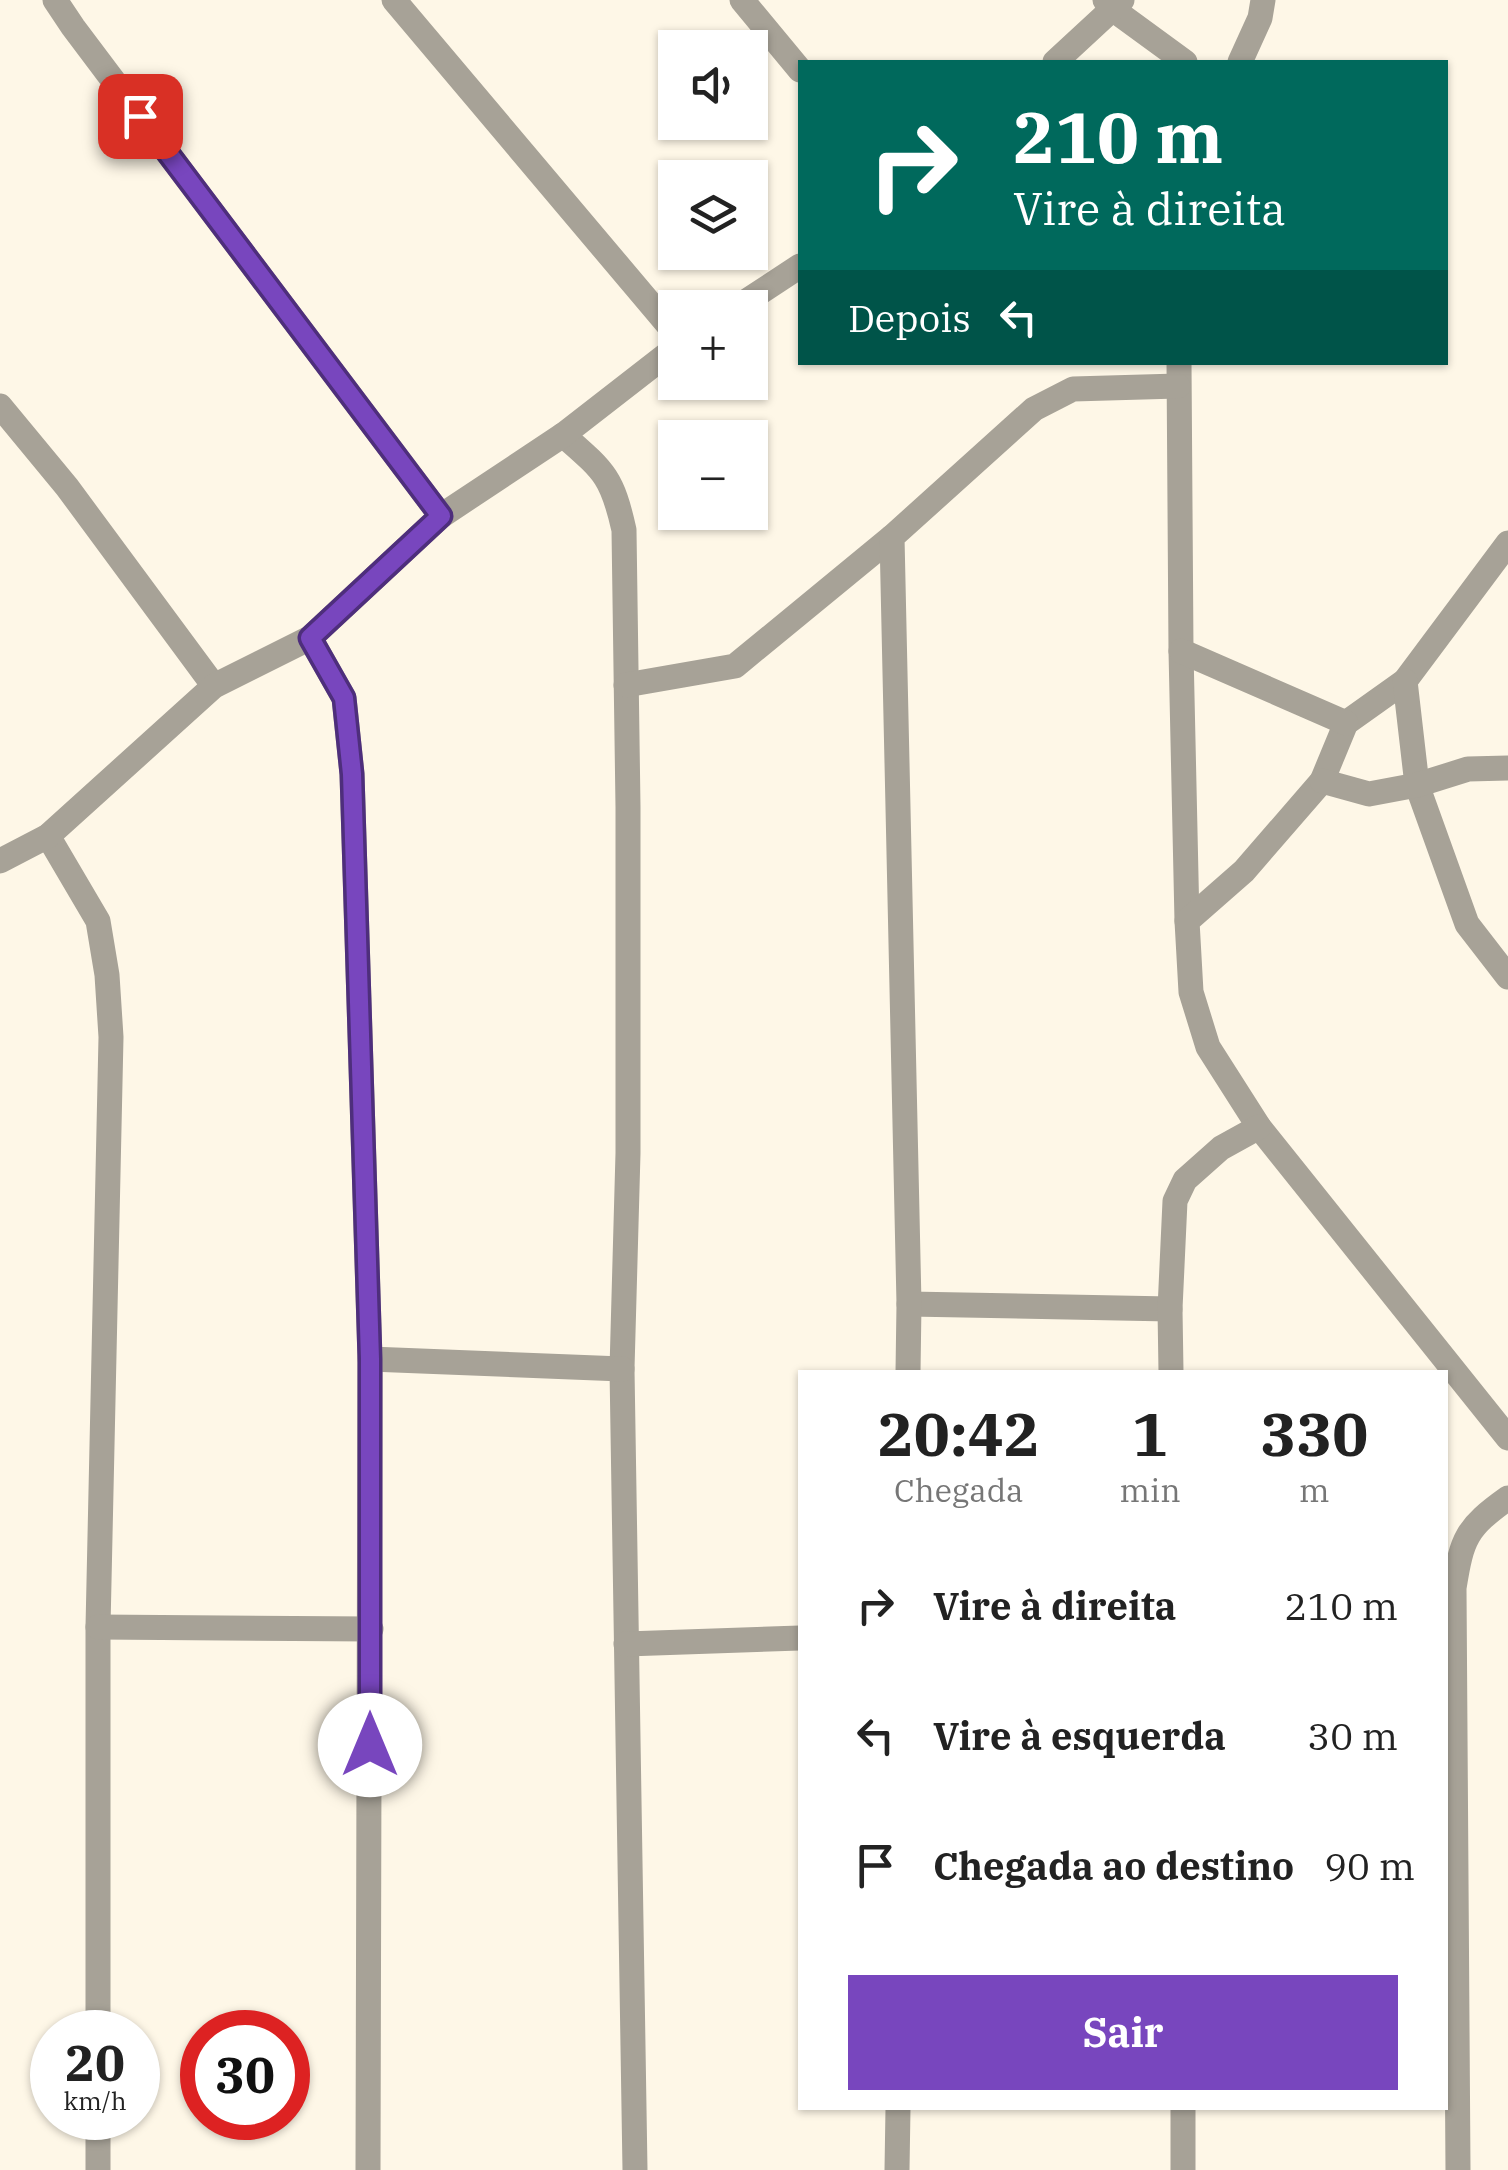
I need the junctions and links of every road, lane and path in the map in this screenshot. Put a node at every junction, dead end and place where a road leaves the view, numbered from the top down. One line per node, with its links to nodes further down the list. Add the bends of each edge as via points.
1 (55, 0): 17 (street)
2 (394, 0): 12 (street)
3 (742, 0): 9 (street)
4 (1264, 0): 8 (street)
5 (1112, 3): 6 (street); 7 (street)
6 (1057, 60)
7 (1183, 60)
8 (1241, 60)
9 (798, 68)
10 (798, 267): 11 (street)
11 (763, 290)
12 (658, 313)
13 (658, 361): 16 (street)
14 (1178, 374): 18 (street, via 1073,389 1034,408); 21 (street)
15 (0, 406): 24 (street)
16 (563, 435): 17 (street); 23 (street, via 600,468 616,493 624,530)
17 (441, 516): 20 (street)
18 (892, 537): 23 (street, via 734,666); 34 (street)
19 (1508, 543): 22 (street)
20 (310, 638): 24 (street); 36 (street, via 344,698 352,774)
21 (1181, 651): 25 (street); 31 (street)
22 (1406, 681): 25 (street); 28 (street)
23 (626, 685): 37 (street)
24 (214, 686): 29 (street)
25 (1346, 723): 27 (street)
26 (1508, 768): 28 (street, via 1468,769)
27 (1322, 781): 28 (street, via 1369,794); 31 (street, via 1244,871)
28 (1417, 785): 32 (street, via 1467,924)
29 (48, 836): 30 (street); 42 (street, via 98,922 111,1036)
30 (0, 861)
31 (1187, 922): 33 (street, via 1191,992 1208,1047)
32 (1508, 977)
33 (1259, 1126): 35 (street, via 1221,1148 1186,1180 1175,1201); 40 (street)
34 (909, 1304): 35 (street); 38 (street)
35 (1170, 1308): 39 (street)
36 (370, 1359): 37 (street); 43 (street)
37 (622, 1369): 45 (street)
38 (908, 1370)
39 (1172, 1370)
40 (1508, 1438)
41 (1508, 1498): 55 (street, via 1470,1529 1454,1588)
42 (98, 1627): 43 (street); 46 (street)
43 (370, 1630): 51 (street)
44 (798, 1638): 45 (street)
45 (626, 1644): 52 (street)
46 (98, 2010)
47 (898, 2110): 53 (street)
48 (1183, 2110): 54 (street)
49 (98, 2140): 50 (street)
50 (98, 2170)
51 (368, 2170)
52 (634, 2170)
53 (898, 2170)
54 (1183, 2170)
55 (1458, 2170)

